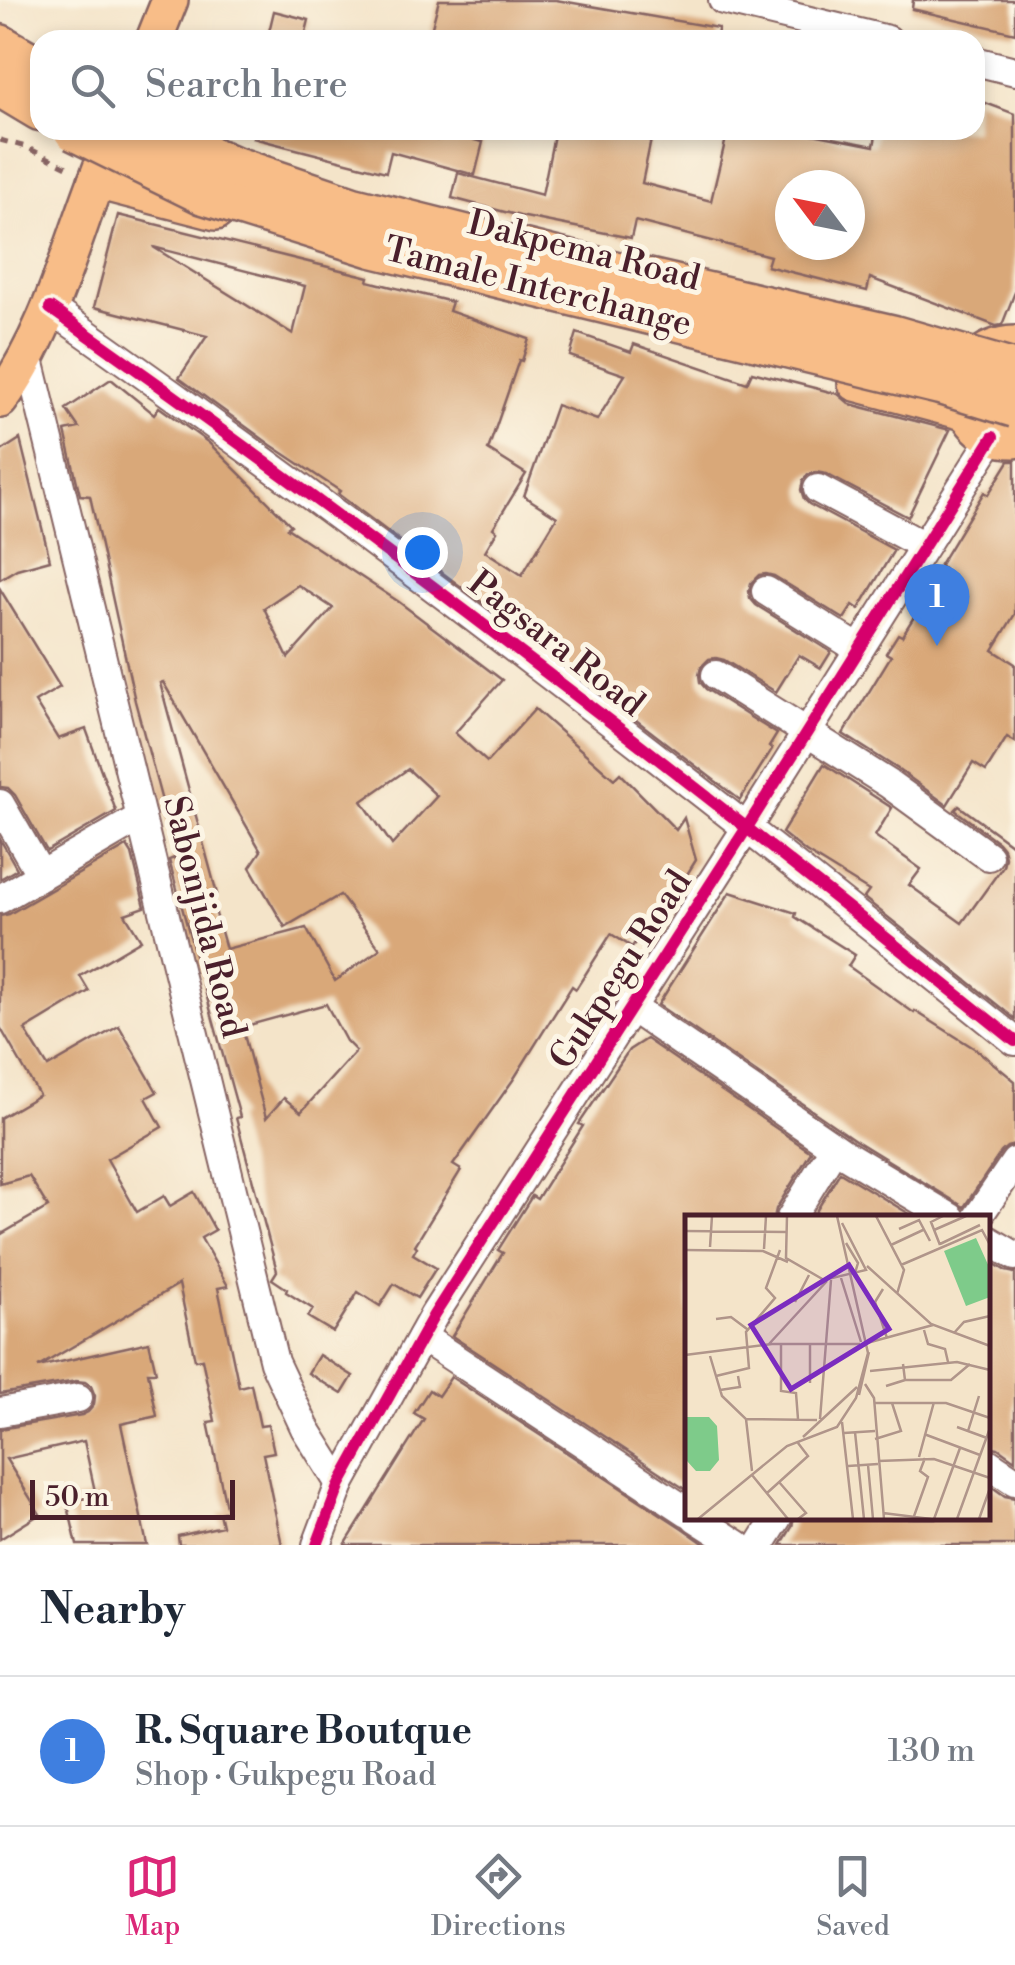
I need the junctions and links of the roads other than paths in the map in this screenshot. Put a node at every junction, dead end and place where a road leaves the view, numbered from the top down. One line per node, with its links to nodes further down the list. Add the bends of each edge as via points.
1 (723, 0): 2 (street)
2 (847, 30)
3 (0, 45): 4 (highway)
4 (30, 62)
5 (985, 64): 6 (street)
6 (1015, 71)
7 (0, 86): 8 (highway)
8 (30, 104)
9 (94, 140): 18 (highway, Tamale Interchange, bridge, via 204,194 373,247 940,384)
10 (113, 140): 13 (main road)
11 (170, 140): 15 (highway, Tamale Interchange, bridge, via 353,208 894,336)
12 (213, 140): 15 (main road, Dakpema Road, via 351,195)
13 (96, 181): 14 (main road); 18 (main road, Dakpema Road)
14 (50, 308): 16 (main road); 27 (street, Pagsara Road, via 458,606)
15 (1006, 354): 18 (main road, via 977,358 964,384 963,399)
16 (28, 355): 17 (main road); 26 (street, Sabonjida Road)
17 (0, 400)
18 (998, 424): 20 (street, Gukpegu Road)
19 (818, 489): 20 (street)
20 (924, 546): 22 (street, Gukpegu Road)
21 (766, 591): 22 (street)
22 (860, 649): 24 (street, Gukpegu Road)
23 (716, 676): 24 (street)
24 (807, 732): 27 (street, Gukpegu Road); 28 (street)
25 (0, 804): 29 (street)
26 (141, 816): 29 (street); 45 (street, Sabonjida Road, via 274,1362 304,1428)
27 (746, 829): 31 (street, Gukpegu Road); 32 (street, Pagsara Road)
28 (988, 856)
29 (41, 875): 30 (street)
30 (0, 899)
31 (632, 1008): 33 (street); 40 (street, Gukpegu Road)
32 (1015, 1042)
33 (834, 1148): 35 (street); 36 (street)
34 (1015, 1162): 37 (street)
35 (793, 1215)
36 (946, 1215)
37 (979, 1215)
38 (990, 1241): 39 (street)
39 (1015, 1256)
40 (422, 1337): 45 (street, Gukpegu Road); 46 (street)
41 (78, 1398): 42 (street)
42 (0, 1412)
43 (990, 1464): 44 (street)
44 (1015, 1481)
45 (340, 1484): 49 (street, Gukpegu Road)
46 (685, 1510)
47 (699, 1520): 50 (street)
48 (776, 1520): 51 (street)
49 (317, 1545)
50 (738, 1545)
51 (760, 1545)

